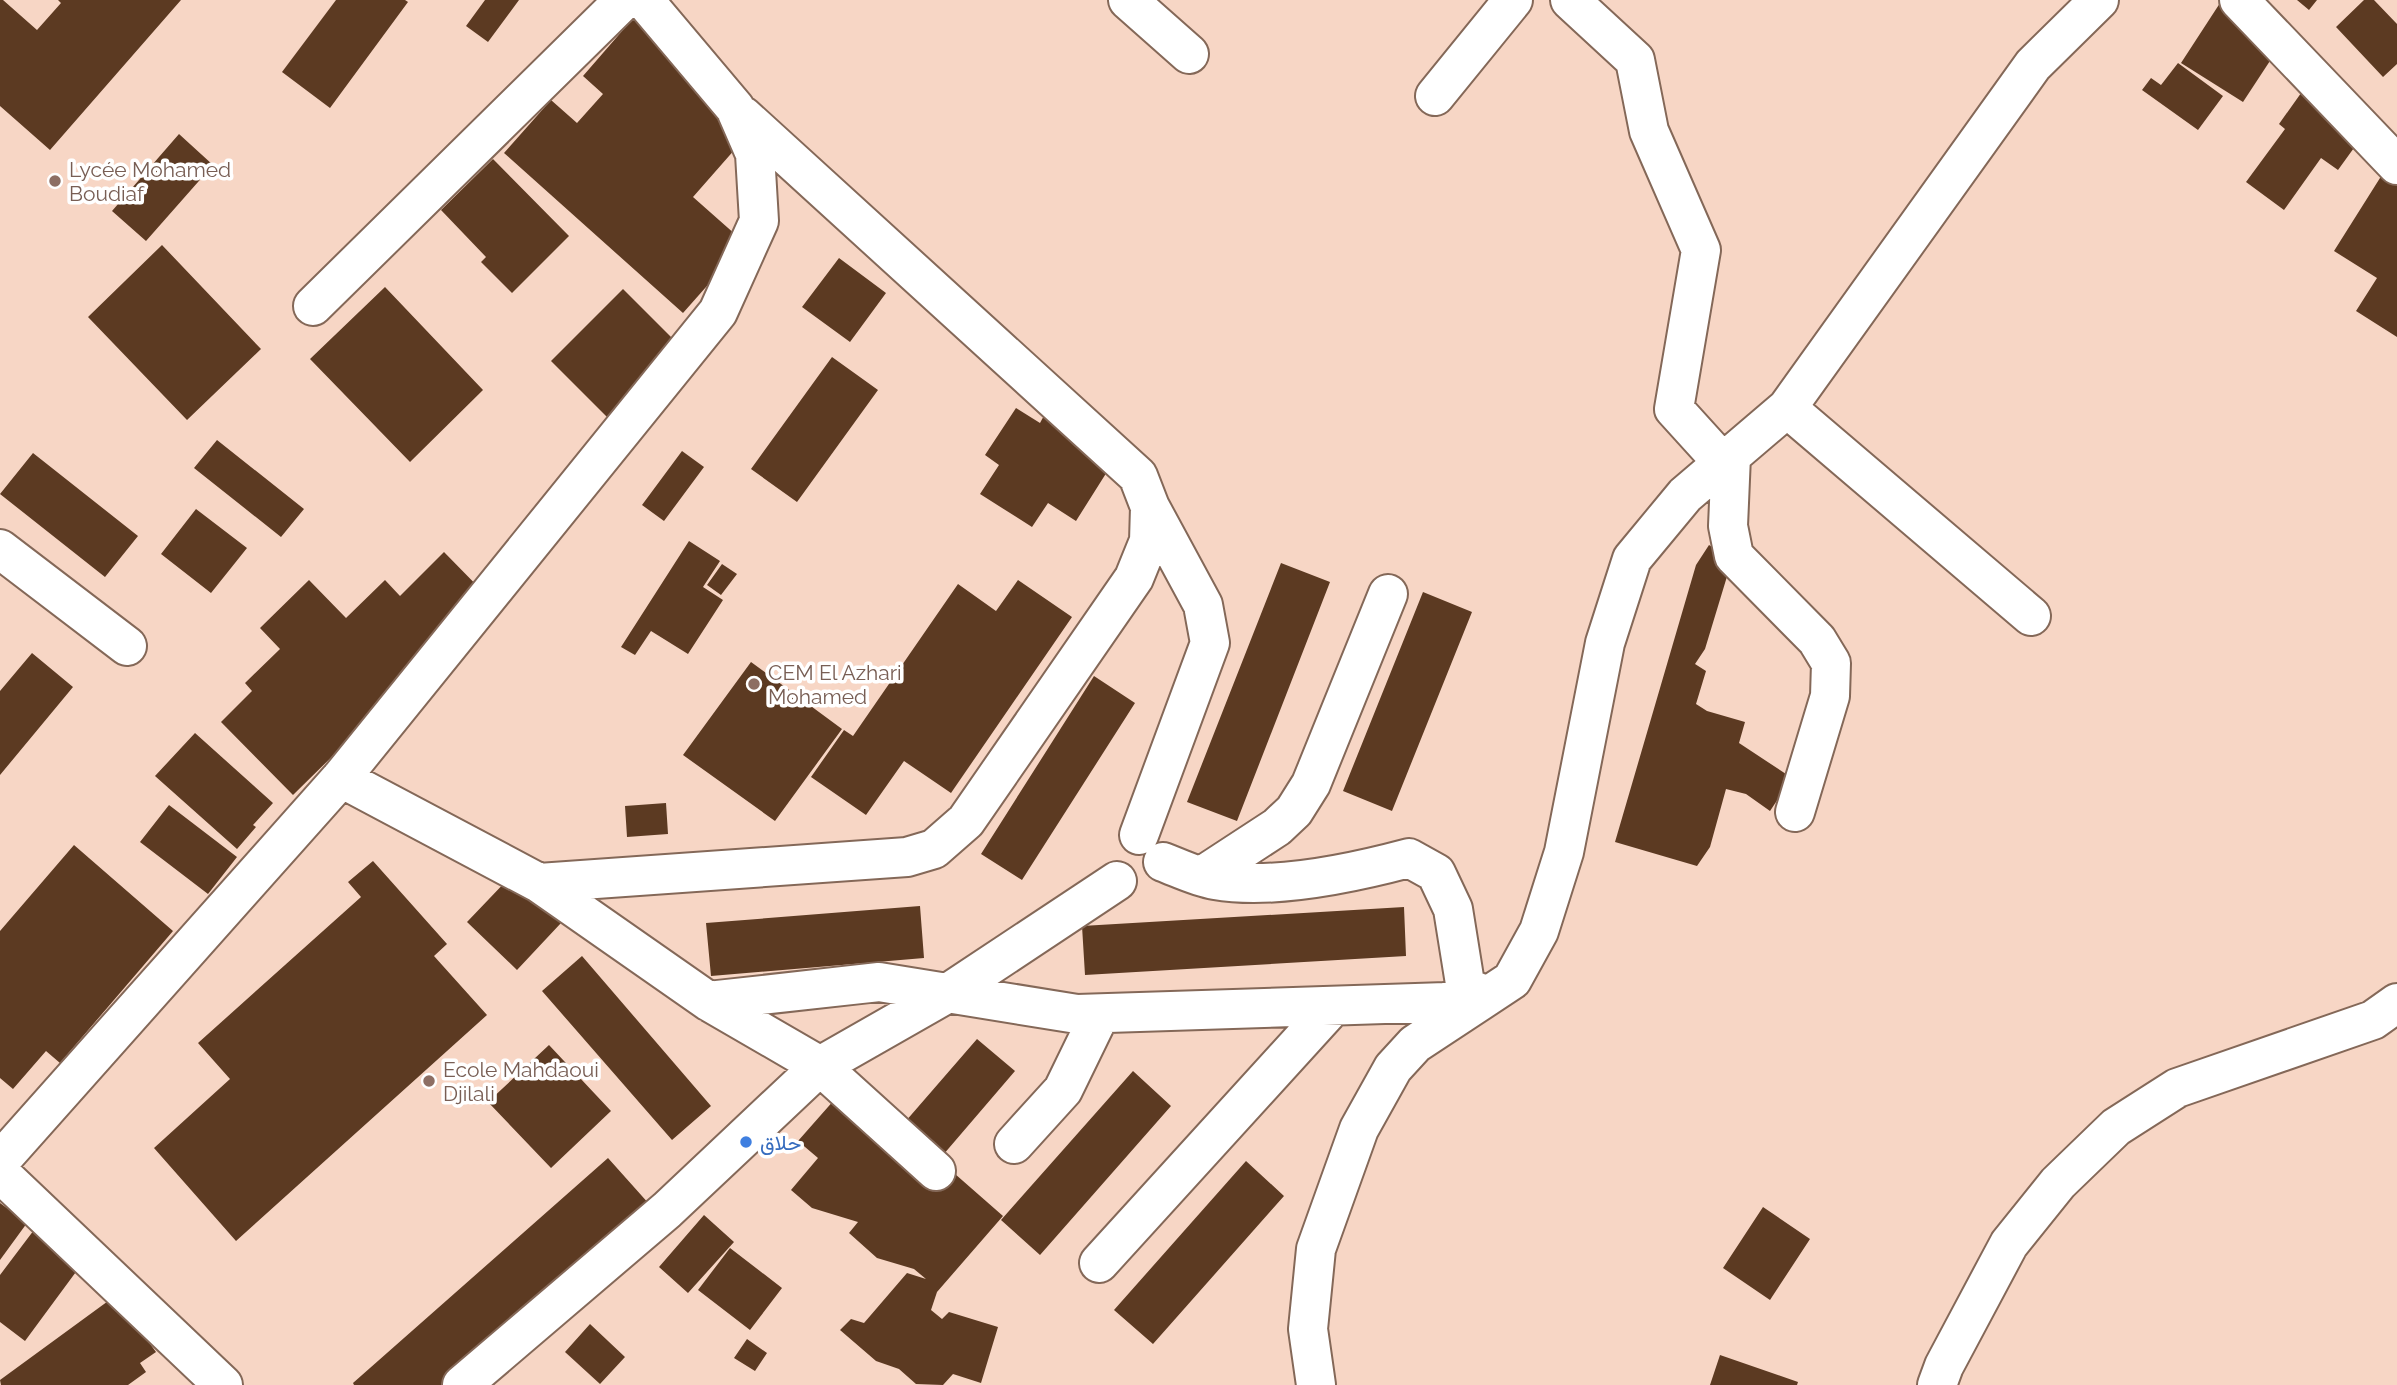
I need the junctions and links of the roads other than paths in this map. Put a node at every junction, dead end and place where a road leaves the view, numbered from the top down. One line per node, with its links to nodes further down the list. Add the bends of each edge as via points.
1 (624, 0): 12 (street)
2 (644, 0): 10 (street)
3 (1128, 0): 8 (street)
4 (1513, 0): 9 (street)
5 (1570, 0): 14 (street, via 1634,60 1649,131 1701,250 1674,409)
6 (2099, 0): 13 (street, via 2033,65)
7 (2239, 0): 11 (street)
8 (1189, 54)
9 (1435, 96)
10 (735, 108): 15 (street, via 1138,476); 20 (street, via 755,154 759,221 718,312)
11 (2397, 165)
12 (313, 306)
13 (1787, 408): 14 (street); 18 (street)
14 (1727, 460): 21 (street, via 1728,526 1734,556 1817,640 1831,663 1830,696); 25 (street, via 1685,495 1632,559 1605,643 1564,852 1539,931)
15 (1150, 507): 22 (street, via 1203,605 1210,643); 24 (street, via 1149,541 1134,578 966,821 933,849 907,857)
16 (0, 549): 19 (street)
17 (1388, 594): 23 (street, via 1311,784 1294,811)
18 (2031, 616)
19 (127, 646)
20 (341, 778): 24 (street); 34 (street)
21 (1795, 812)
22 (1151, 849): 23 (street); 26 (street, via 1121,839 1114,846 1110,864 1117,881)
23 (1202, 876): 27 (street, via 1268,883 1409,858 1436,873 1454,909)
24 (539, 883): 28 (street)
25 (1511, 980): 27 (street); 40 (street, via 1415,1044 1393,1068 1359,1129 1316,1250 1308,1329)
26 (948, 993): 28 (street, via 879,982); 31 (street); 32 (street)
27 (1467, 996): 30 (street, via 1446,1002)
28 (708, 1001): 32 (street)
29 (2397, 1003): 41 (street, via 2373,1020 2177,1088 2116,1127 2058,1184 2009,1244)
30 (1333, 1006): 31 (street); 37 (street)
31 (1100, 1014): 33 (street, via 1063,1090)
32 (820, 1066): 35 (street); 39 (street, via 667,1209)
33 (1014, 1144)
34 (0, 1161)
35 (936, 1171)
36 (0, 1173): 38 (street)
37 (1099, 1263)
38 (223, 1385)
39 (462, 1385)
40 (1316, 1385)
41 (1937, 1385)

